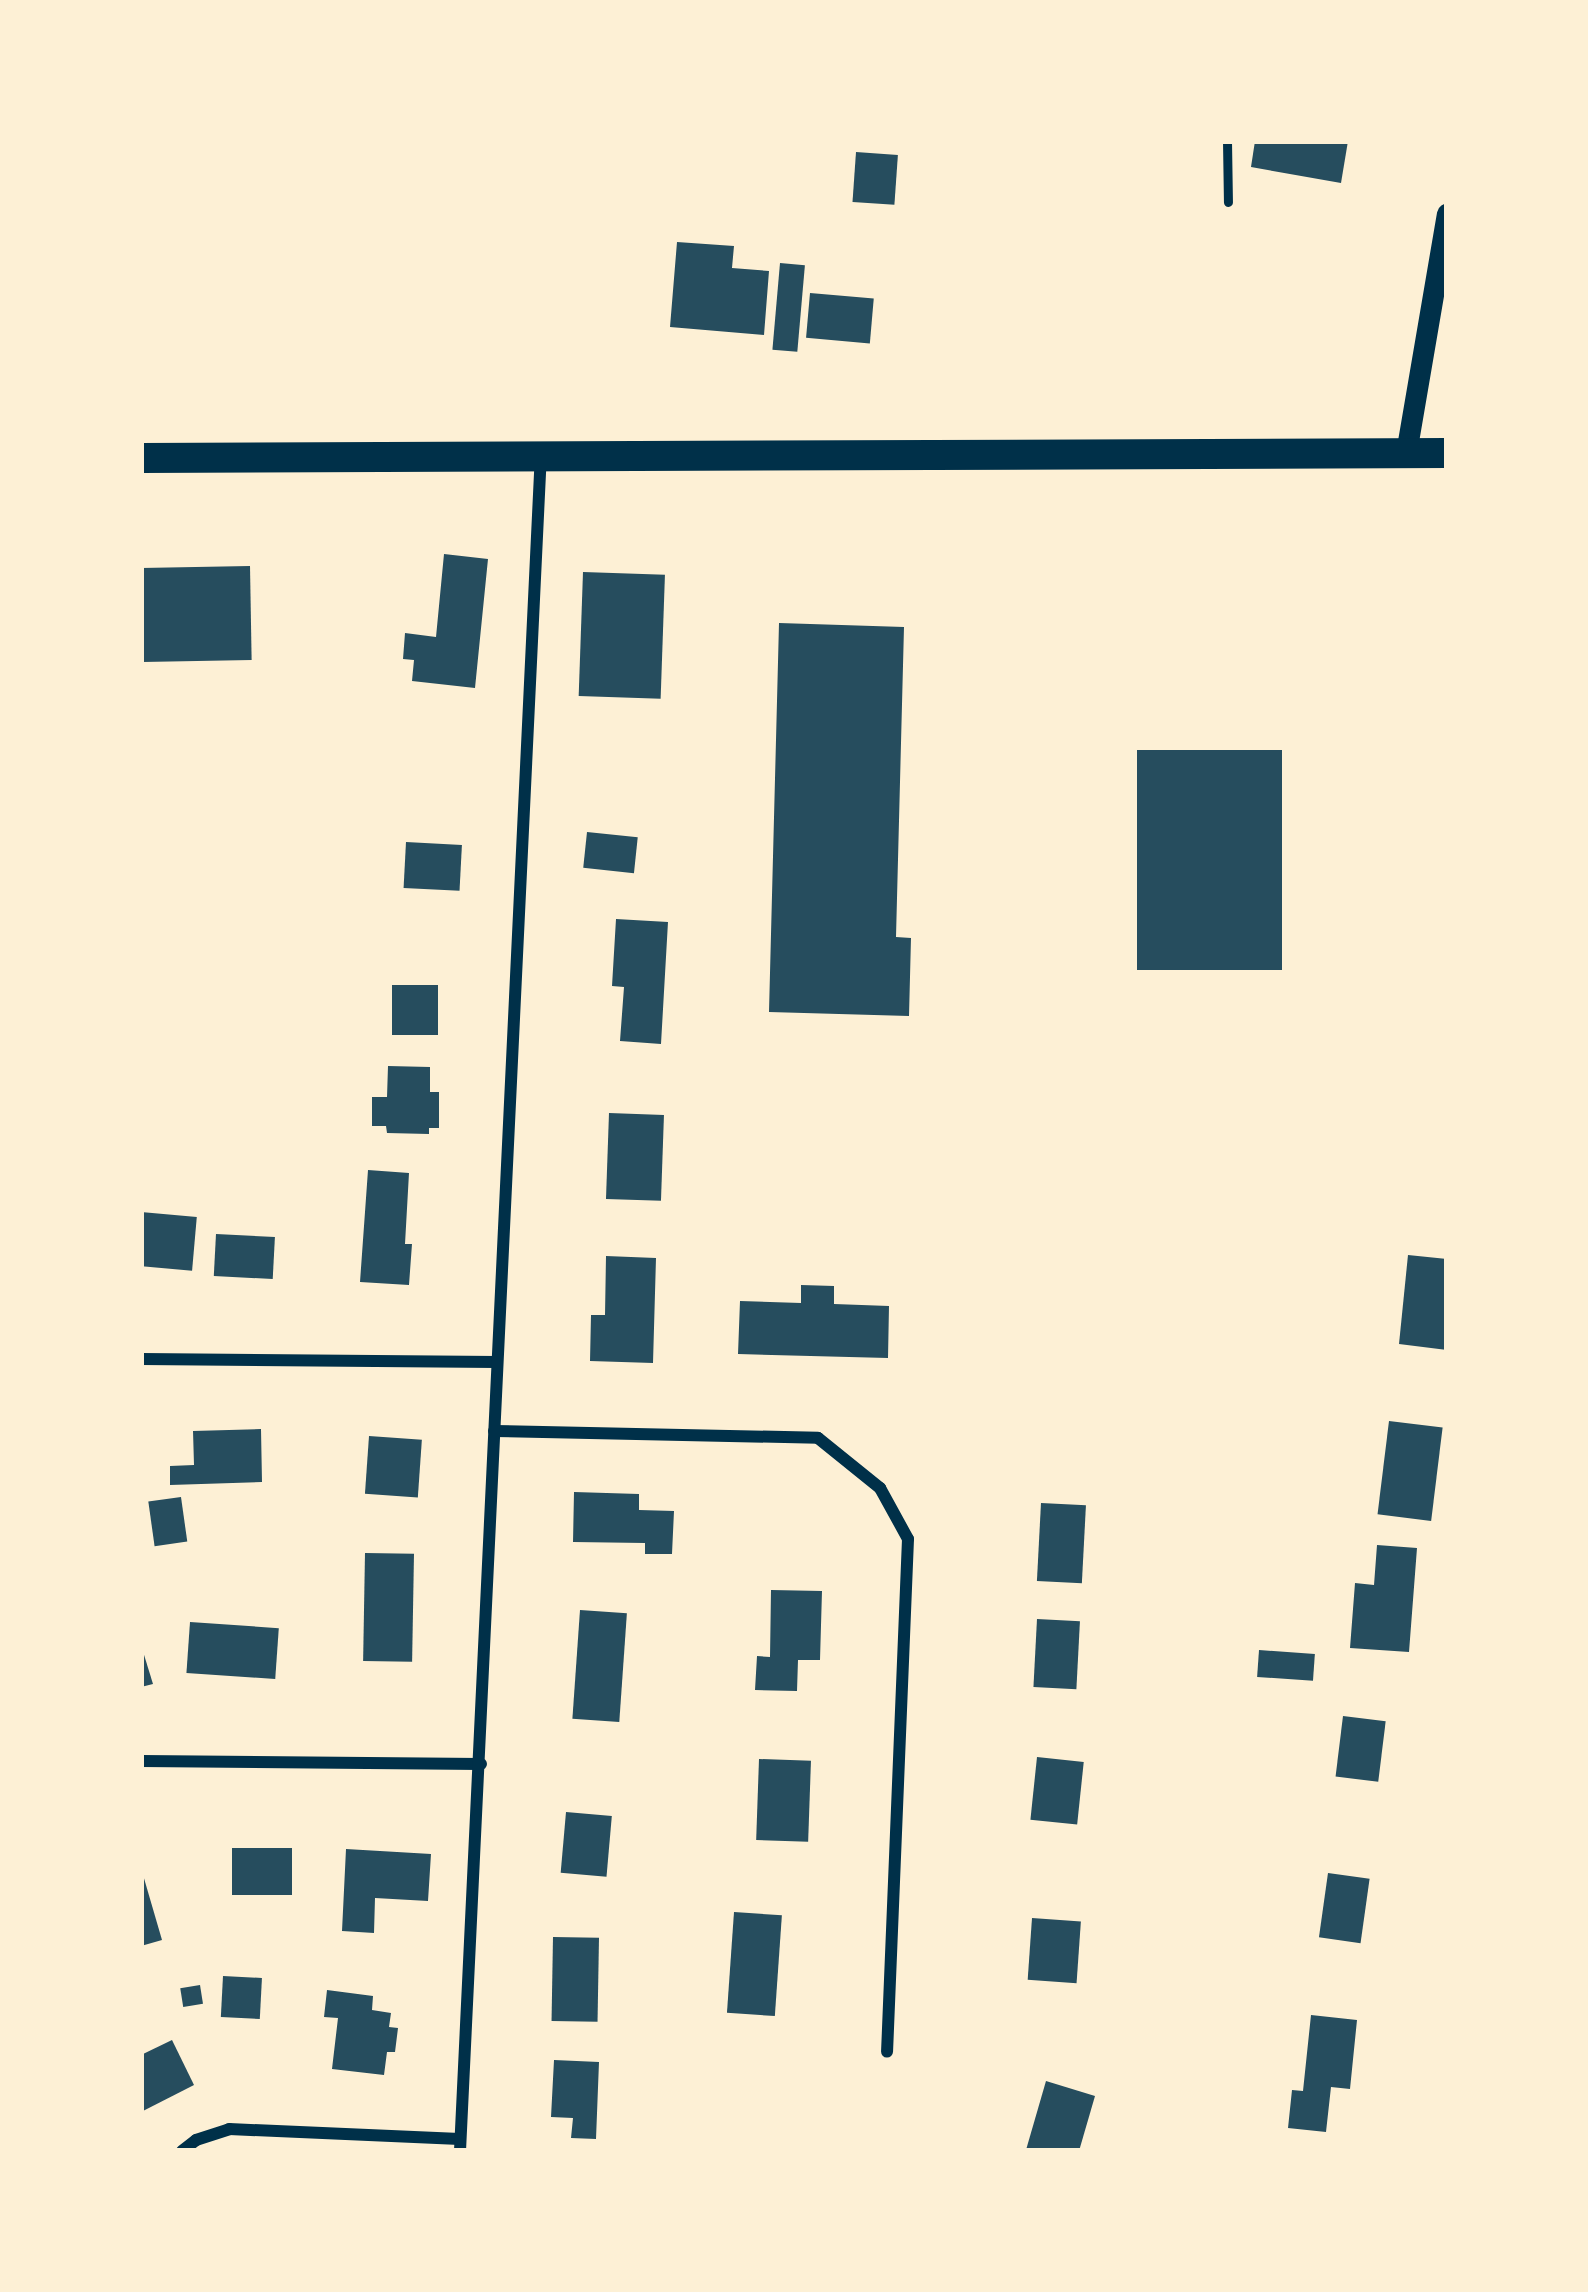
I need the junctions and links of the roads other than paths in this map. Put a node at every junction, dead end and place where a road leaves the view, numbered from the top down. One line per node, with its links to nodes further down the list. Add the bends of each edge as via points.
1 (1227, 141): 2 (lane)
2 (1228, 202)
3 (1447, 213): 4 (street)
4 (1406, 453): 5 (main road); 6 (main road)
5 (1447, 453)
6 (541, 454): 7 (main road); 9 (street)
7 (141, 458)
8 (141, 1359): 9 (street)
9 (497, 1362): 10 (street)
10 (494, 1431): 12 (street); 13 (street, via 818,1438 880,1488 908,1539)
11 (141, 1761): 12 (street)
12 (481, 1764): 14 (street)
13 (887, 2053)
14 (460, 2145): 15 (street, via 229,2129)
15 (182, 2151)

